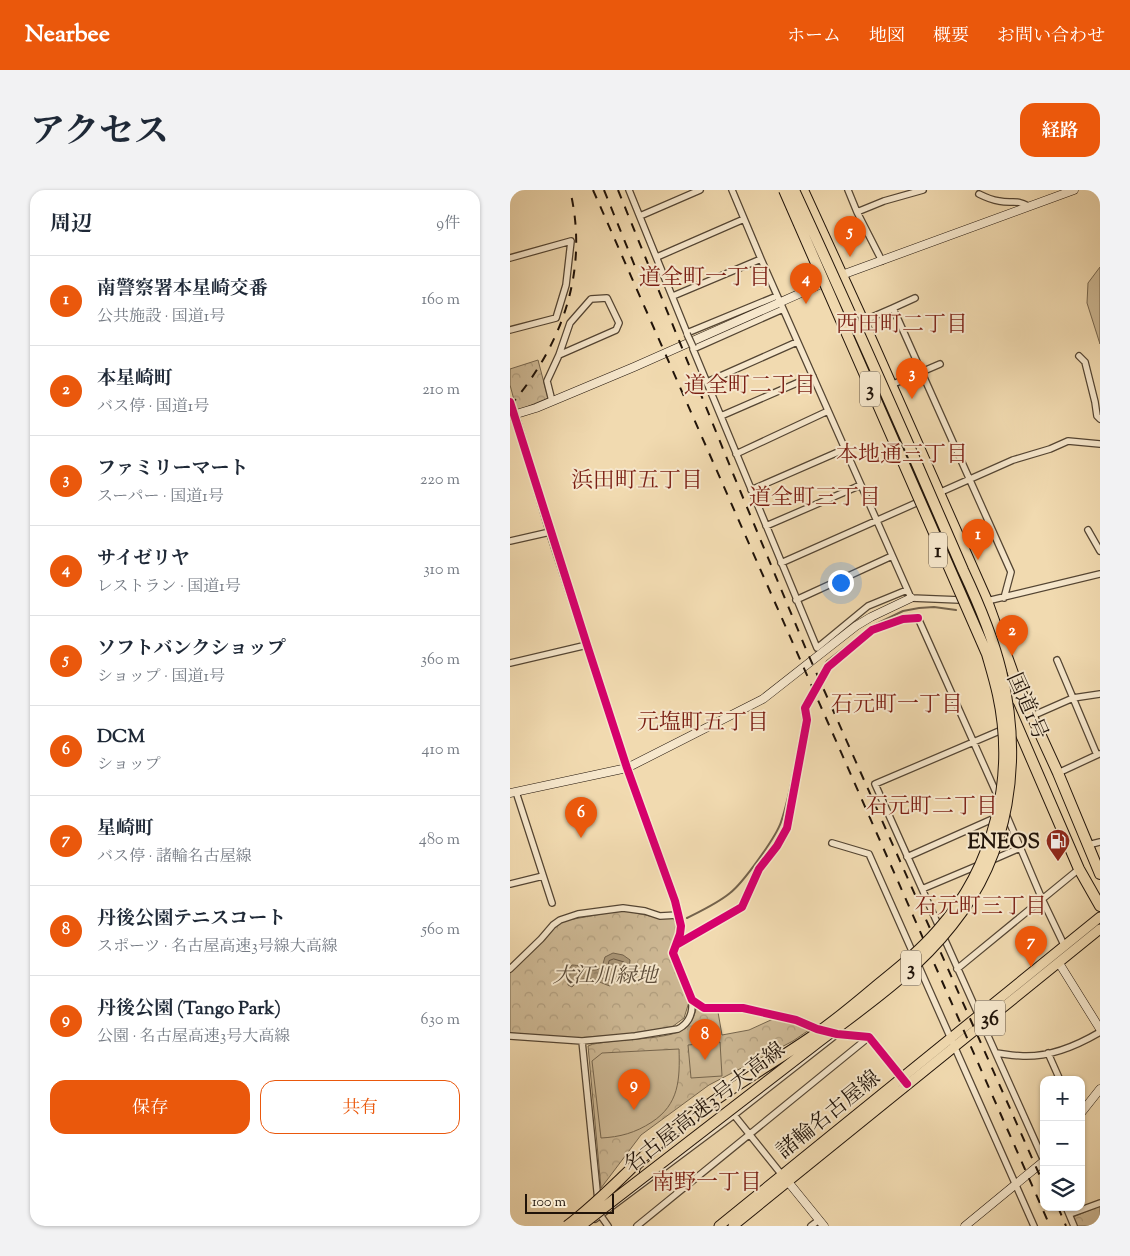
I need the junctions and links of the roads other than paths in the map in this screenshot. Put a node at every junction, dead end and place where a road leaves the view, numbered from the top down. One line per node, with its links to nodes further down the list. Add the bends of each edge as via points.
1 (629, 190): 13 (street)
2 (700, 190): 13 (street)
3 (732, 190): 14 (street)
4 (782, 190): 20 (highway, 国道1号 / 1); 105 (highway, 3, bridge, via 987,654 998,692 1004,745 1003,782 994,828 976,876 960,901 938,931 904,964)
5 (794, 190): 49 (highway, bridge, via 804,223 921,486); 130 (highway, 名古屋高速3号大高線 / 3, bridge, via 966,577 996,654 1007,696 1012,751 1004,818 996,847 980,883 953,925 925,956 832,1032)
6 (803, 190): 19 (highway, 国道1号 / 1)
7 (848, 190): 12 (street)
8 (923, 190): 12 (street)
9 (1074, 190): 11 (street)
10 (979, 194): 11 (street, via 997,201 1020,201)
11 (1028, 206): 18 (street)
12 (857, 212): 18 (street)
13 (640, 216): 15 (street)
14 (744, 219): 15 (street); 17 (street)
15 (657, 257): 21 (street)
16 (510, 258): 26 (street, via 571,242 566,285 556,318)
17 (761, 259): 21 (street); 23 (street)
18 (882, 260): 19 (street)
19 (841, 275): 20 (street); 25 (highway, 国道1号 / 1)
20 (821, 283): 23 (street); 50 (highway, 国道1号 / 1)
21 (673, 296): 27 (street)
22 (915, 298): 24 (street)
23 (780, 302): 27 (street); 28 (street); 29 (street); 37 (street)
24 (894, 308): 25 (street); 33 (street)
25 (864, 321): 36 (highway, 国道1号 / 1)
26 (510, 330)
27 (687, 333): 29 (street, bridge)
28 (797, 342): 34 (street); 35 (street)
29 (693, 348): 35 (street)
30 (559, 355): 30 (street, via 616,330 619,323 607,298 591,299 575,317); 37 (street, via 547,381)
31 (1079, 356): 41 (street, via 1085,362)
32 (940, 364): 33 (street)
33 (922, 372): 36 (street); 46 (street)
34 (813, 376): 39 (street); 40 (street)
35 (707, 382): 40 (street)
36 (891, 385): 49 (highway, 国道1号 / 1)
37 (552, 401): 42 (street)
38 (510, 402): 42 (street)
39 (828, 411): 44 (street); 45 (street)
40 (721, 416): 45 (street)
41 (1100, 419)
42 (513, 420): 54 (street)
43 (1100, 444): 46 (street, via 1068,441)
44 (845, 449): 47 (street); 48 (street)
45 (736, 454): 48 (street)
46 (968, 478): 49 (street); 62 (street, via 1011,572)
47 (861, 485): 51 (street); 52 (street)
48 (751, 490): 52 (street)
49 (938, 492): 50 (street); 65 (highway, 国道1号 / 1)
50 (916, 502): 51 (street); 64 (highway, 国道1号 / 1)
51 (877, 522): 57 (street); 58 (street)
52 (766, 526): 58 (street)
53 (1088, 530): 56 (street)
54 (550, 532): 55 (street); 67 (street)
55 (510, 541)
56 (1100, 551)
57 (892, 556): 60 (street); 63 (street)
58 (781, 563): 63 (street)
59 (1100, 574): 62 (street)
60 (907, 590): 61 (street); 63 (street, via 868,606 816,648)
61 (911, 598): 64 (street); 76 (street, via 856,626 762,699)
62 (1004, 598): 65 (street)
63 (796, 600)
64 (960, 600): 73 (highway, 国道1号 / 1)
65 (987, 601): 72 (highway, 国道1号 / 1, via 1002,629 1015,679)
66 (918, 618): 74 (street)
67 (587, 645): 69 (street); 76 (street)
68 (1057, 660): 71 (street)
69 (510, 663)
70 (1100, 694): 71 (street)
71 (1073, 698): 72 (street); 75 (street)
72 (1032, 716): 77 (highway, 国道1号 / 1)
73 (1016, 724): 74 (street); 85 (highway, 国道1号 / 1)
74 (972, 742): 79 (street); 84 (street, via 875,784)
75 (1098, 754): 77 (street)
76 (628, 768): 78 (street); 93 (street)
77 (1058, 773): 82 (highway, 国道1号 / 1)
78 (513, 792): 87 (street)
79 (1006, 813): 83 (street); 84 (street)
80 (1100, 842): 82 (street)
81 (832, 843): 110 (street, via 869,854)
82 (1088, 845): 86 (highway, 国道1号 / 1)
83 (1020, 848): 89 (street); 90 (street)
84 (907, 857): 89 (street)
85 (1079, 870): 90 (street); 92 (highway, 国道1号 / 1)
86 (1100, 874)
87 (543, 876): 88 (street); 91 (street)
88 (510, 884)
89 (922, 889): 100 (street)
90 (1042, 899): 96 (street); 100 (street)
91 (552, 903)
92 (1100, 906)
93 (678, 915): 99 (street, via 660,916 623,908 578,914 553,925); 101 (street, via 680,934 673,953)
94 (1100, 917): 96 (main road, 諸輪名古屋線 / 36)
95 (1100, 929): 97 (main road, 諸輪名古屋線 / 36)
96 (1064, 945): 97 (street); 102 (main road, 諸輪名古屋線 / 36)
97 (1068, 954): 98 (main road, 諸輪名古屋線 / 36)
98 (1059, 962): 103 (main road, 諸輪名古屋線 / 36); 104 (street)
99 (510, 969)
100 (957, 969): 102 (street)
101 (692, 1000): 106 (street, via 704,1008 743,1008 796,1020); 109 (street, via 690,1018 678,1029)
102 (978, 1015): 103 (street); 110 (main road, 諸輪名古屋線 / 36)
103 (982, 1024): 110 (main road, 諸輪名古屋線 / 36); 111 (street)
104 (1100, 1030): 112 (street, via 1074,1045)
105 (818, 1032): 129 (highway, 名古屋高速3号大高線 / 3, bridge, via 731,1089 662,1141 606,1194); 130 (highway, bridge, via 694,1128)
106 (837, 1034): 108 (street); 117 (street)
107 (510, 1036): 109 (street)
108 (869, 1037): 114 (street); 118 (street)
109 (582, 1041): 123 (street)
110 (952, 1042): 114 (main road, 諸輪名古屋線 / 36); 122 (street)
111 (996, 1053): 112 (street, via 1024,1056); 119 (street)
112 (1048, 1053): 113 (street)
113 (1058, 1076)
114 (905, 1081): 121 (main road, 諸輪名古屋線 / 36)
115 (1100, 1088): 116 (street)
116 (1085, 1108)
117 (734, 1115): 118 (street); 127 (street)
118 (750, 1134): 121 (street); 133 (street)
119 (1040, 1152)
120 (1040, 1164): 122 (street)
121 (785, 1178): 128 (street); 134 (main road, 諸輪名古屋線 / 36); 135 (main road, 諸輪名古屋線 / 36)
122 (1016, 1185): 137 (street); 138 (street)
123 (598, 1201): 127 (street); 129 (street)
124 (1100, 1203): 126 (street)
125 (1068, 1211): 126 (street)
126 (1070, 1214): 139 (street)
127 (601, 1216): 131 (street); 132 (street)
128 (822, 1223): 136 (street)
129 (566, 1226)
130 (578, 1226)
131 (586, 1226)
132 (608, 1226)
133 (638, 1226)
134 (719, 1226)
135 (733, 1226)
136 (811, 1226)
137 (965, 1226)
138 (1034, 1226)
139 (1074, 1226)

